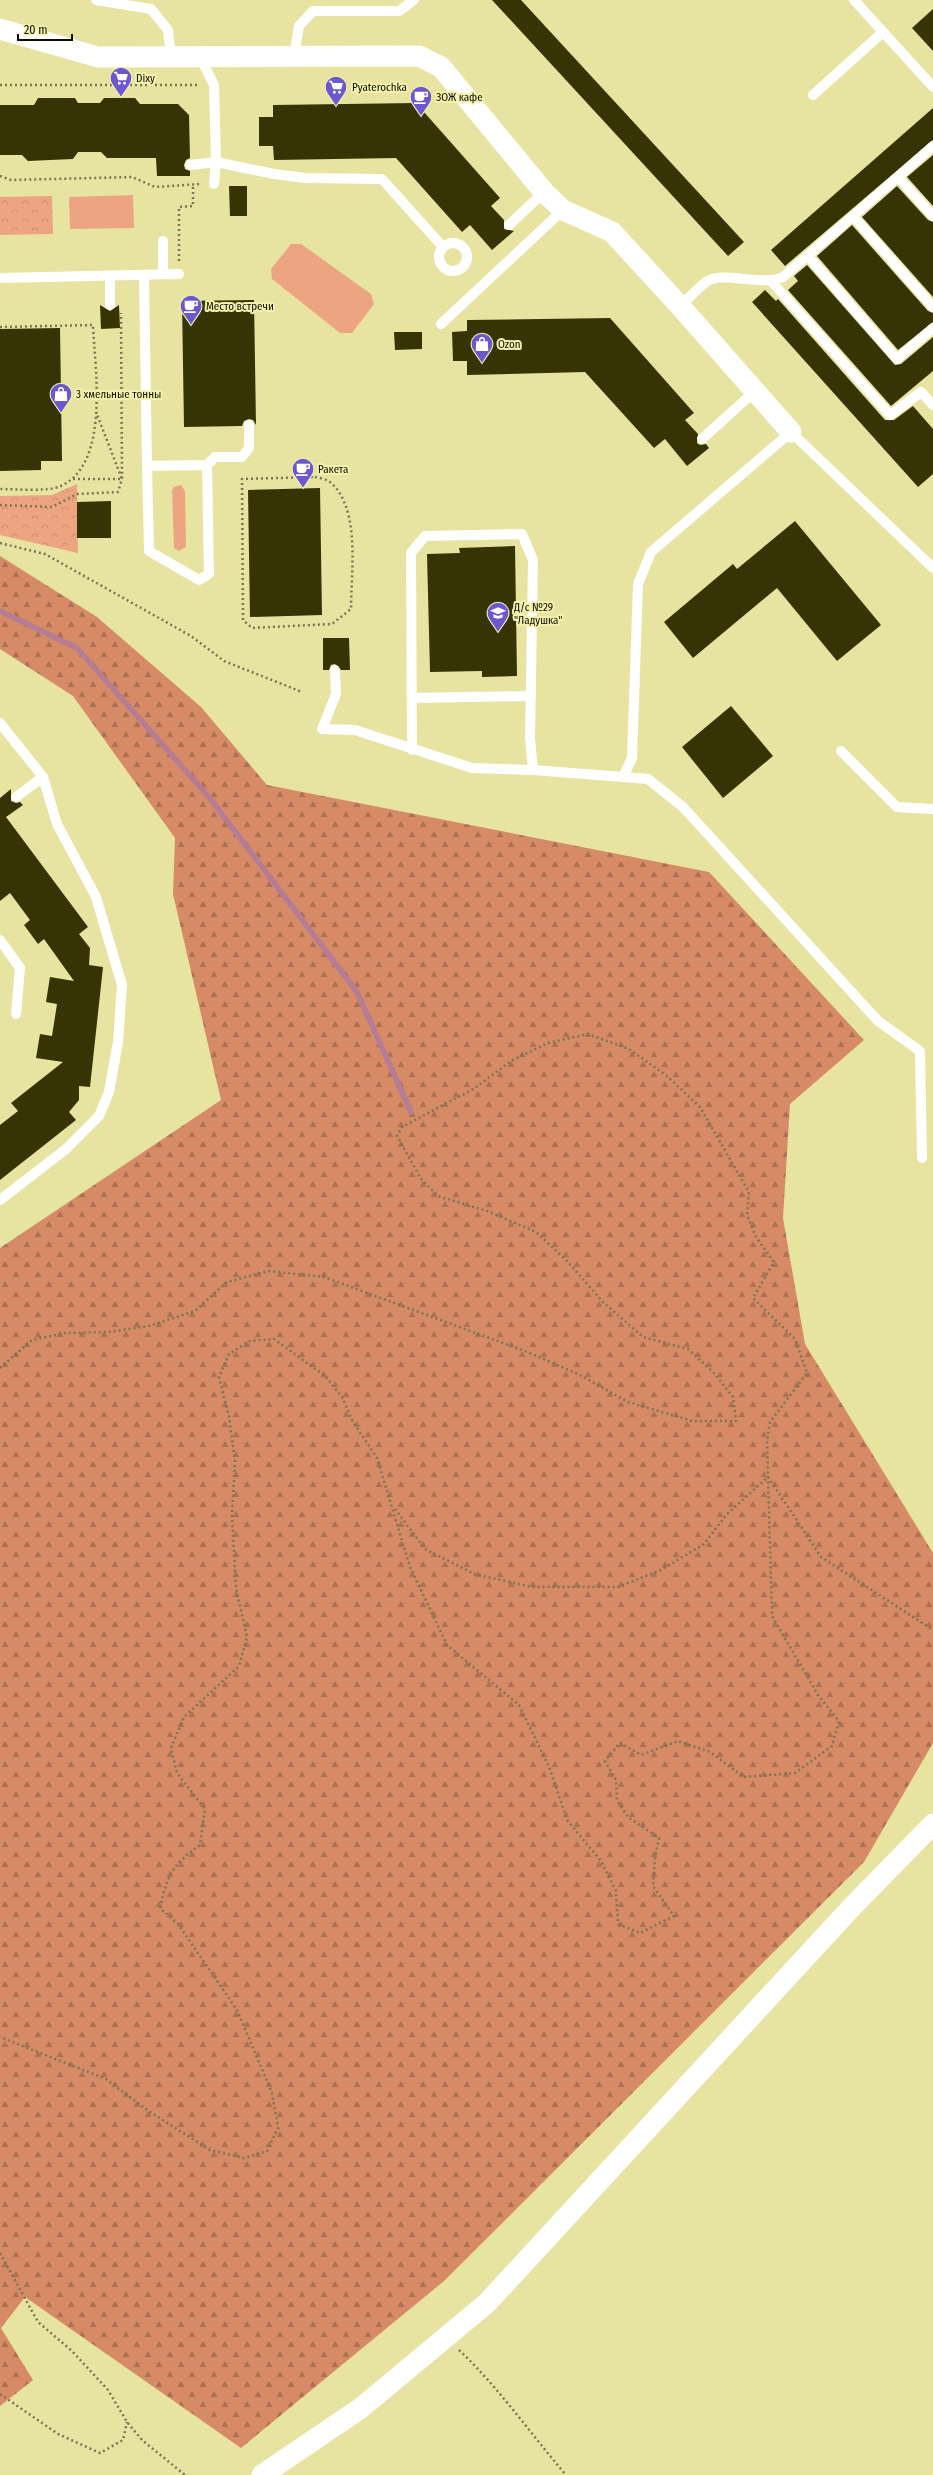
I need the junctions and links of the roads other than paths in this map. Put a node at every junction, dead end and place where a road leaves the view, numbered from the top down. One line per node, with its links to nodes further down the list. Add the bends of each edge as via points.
1 (96, 0): 8 (lane, via 151,9 168,30)
2 (414, 0): 6 (lane, via 399,11 313,11 299,26)
3 (854, 0): 5 (lane)
4 (0, 30): 8 (street, via 98,57)
5 (883, 32): 9 (lane); 10 (lane)
6 (294, 56): 7 (street); 16 (street, via 419,56 441,66)
7 (200, 57): 8 (street); 12 (lane, via 214,85)
8 (171, 58)
9 (933, 87)
10 (813, 95)
11 (933, 146): 14 (lane)
12 (216, 162): 13 (lane); 15 (lane); 22 (lane, via 305,178 382,179)
13 (190, 165)
14 (898, 177): 18 (lane); 19 (lane)
15 (214, 184)
16 (544, 192): 17 (street); 20 (lane)
17 (563, 210): 31 (street, via 612,232); 33 (lane)
18 (854, 216): 23 (lane); 32 (lane)
19 (933, 216)
20 (509, 225)
21 (163, 241): 24 (lane)
22 (443, 247)
23 (808, 256): 29 (lane, via 783,277); 34 (lane, via 897,359)
24 (163, 274): 25 (lane); 27 (lane)
25 (179, 274)
26 (110, 276): 27 (lane); 28 (lane); 30 (lane)
27 (144, 276): 41 (lane)
28 (0, 278)
29 (772, 282): 31 (lane, via 717,278 706,282); 36 (lane, via 890,416 921,392)
30 (110, 303)
31 (680, 306): 35 (street)
32 (933, 307)
33 (441, 324)
34 (933, 328)
35 (755, 392): 38 (street); 39 (lane)
36 (933, 405)
37 (250, 426): 40 (lane, via 249,448 242,457 215,457)
38 (790, 432): 42 (lane); 51 (lane, via 651,552 638,584 632,758)
39 (702, 439)
40 (207, 465): 41 (lane); 41 (lane, via 209,574 199,580 149,551)
41 (147, 466)
42 (933, 568)
43 (335, 670): 47 (lane, via 336,694 322,729 355,730)
44 (531, 696): 45 (lane); 45 (lane, via 532,560 522,534 514,534 425,536 411,553); 49 (lane, via 530,738)
45 (413, 698): 47 (lane)
46 (0, 723): 50 (lane)
47 (412, 750): 49 (lane, via 472,768)
48 (841, 751): 53 (lane, via 897,808)
49 (533, 770): 51 (lane)
50 (44, 777): 52 (lane); 57 (lane, via 57,824 96,897 122,985 118,1042 109,1092 99,1116 66,1149)
51 (623, 778): 56 (lane, via 648,779 684,807 878,1021 920,1050)
52 (16, 797)
53 (933, 809)
54 (0, 940): 55 (lane, via 20,968)
55 (16, 1014)
56 (922, 1158)
57 (0, 1200)
58 (933, 1824): 59 (street, via 850,1909 487,2303 361,2408)
59 (262, 2475)

